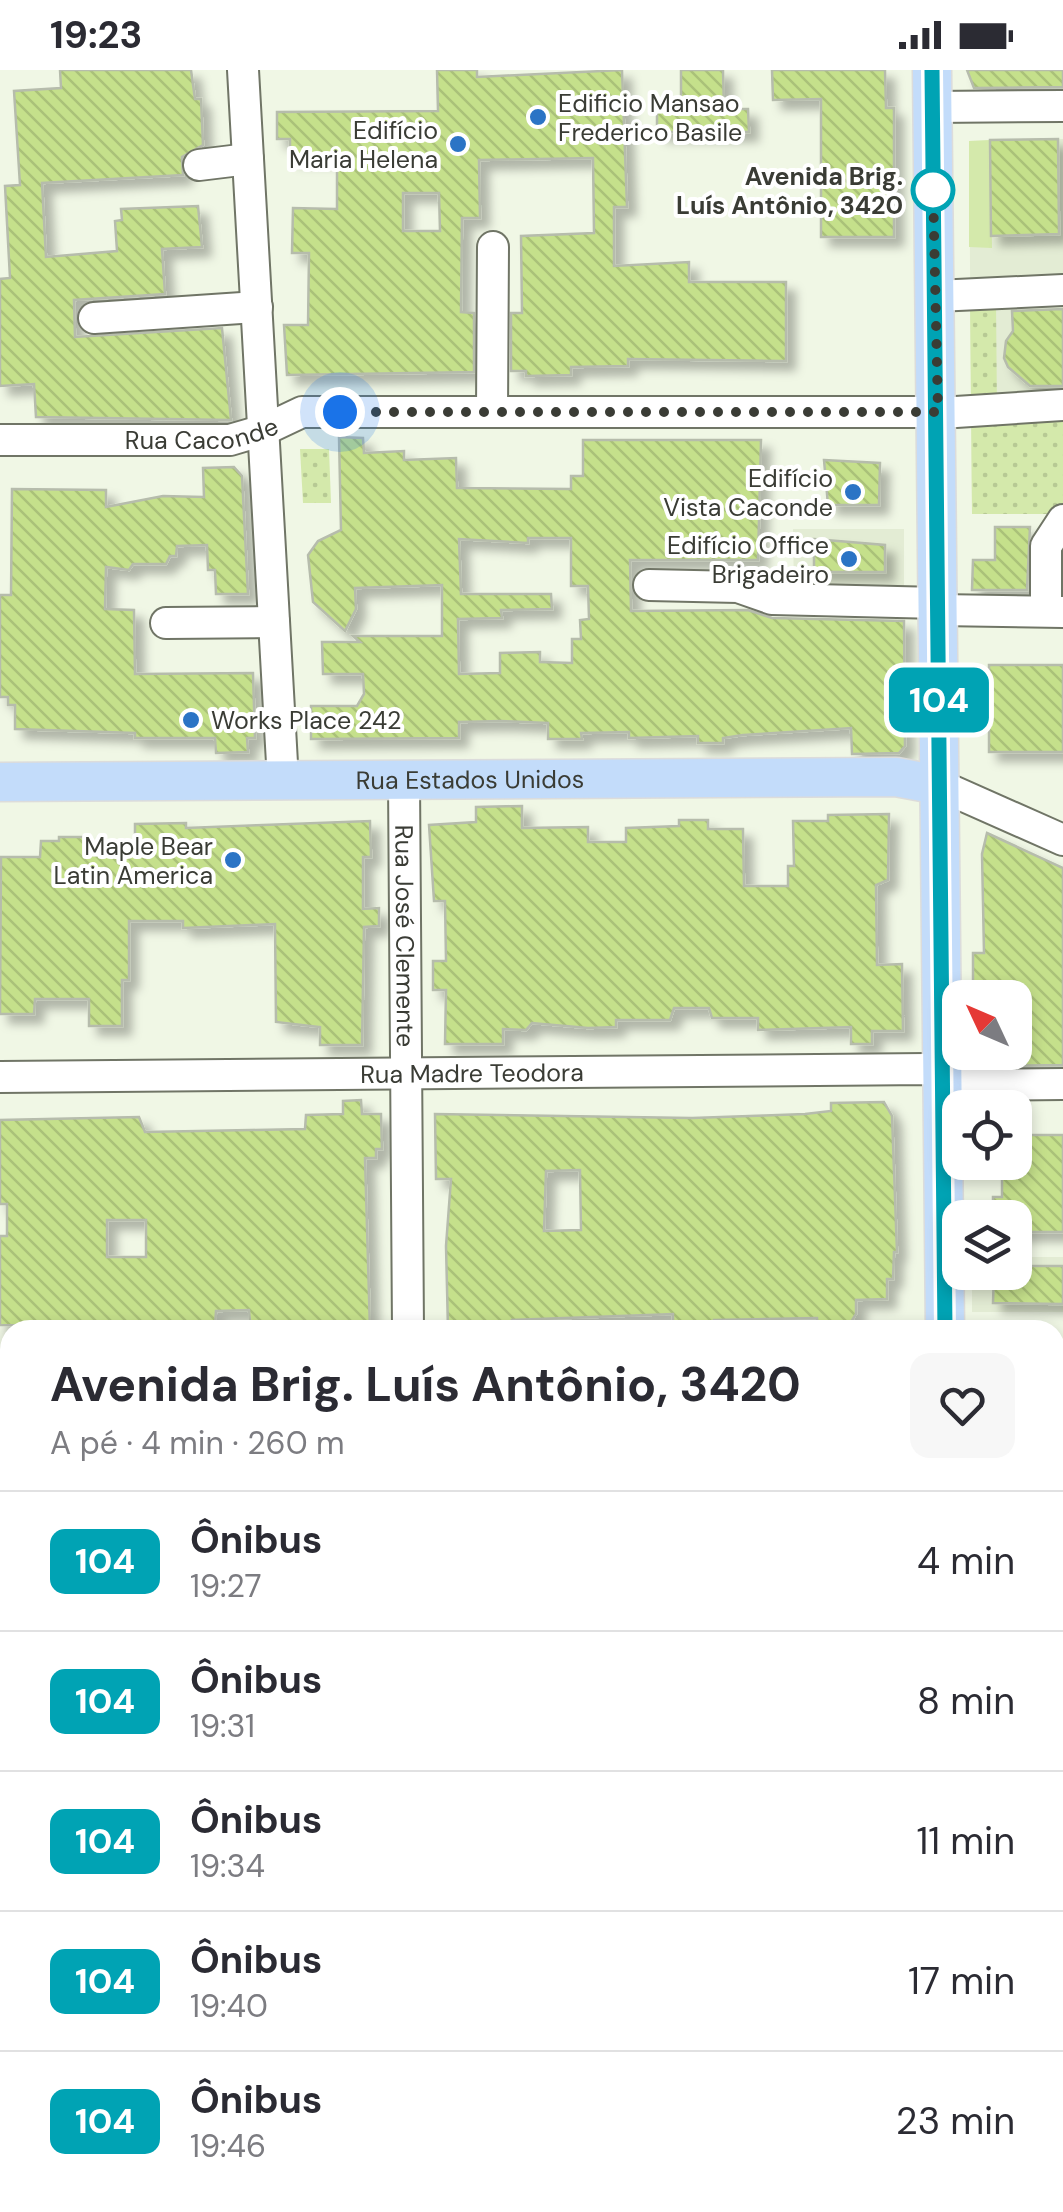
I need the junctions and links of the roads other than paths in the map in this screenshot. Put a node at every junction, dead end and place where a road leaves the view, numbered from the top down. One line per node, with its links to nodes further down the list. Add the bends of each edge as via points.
1 (243, 70): 4 (street)
2 (932, 89): 3 (street); 8 (main road)
3 (1063, 106)
4 (248, 159): 5 (street); 9 (street)
5 (199, 165)
6 (493, 247): 12 (street)
7 (1063, 290): 8 (street)
8 (936, 296): 13 (main road)
9 (257, 307): 10 (street); 14 (street)
10 (94, 318)
11 (1063, 405): 13 (street, Rua Caconde)
12 (492, 412): 13 (street, Rua Caconde); 14 (street, Rua Caconde, via 302,412)
13 (938, 412): 18 (main road)
14 (264, 430): 15 (street, Rua Caconde, via 230,440); 20 (street)
15 (0, 440)
16 (1063, 520): 19 (street, via 1046,546)
17 (649, 585): 18 (street)
18 (939, 607): 19 (street); 25 (main road)
19 (1055, 612)
20 (274, 622): 21 (street); 24 (street)
21 (166, 624)
22 (404, 781): 24 (main road, Rua Estados Unidos); 25 (main road, Rua Estados Unidos, via 896,777); 27 (street, Rua José Clemente)
23 (0, 782): 24 (main road, Rua Estados Unidos)
24 (284, 782)
25 (938, 785): 26 (street); 28 (main road)
26 (1063, 840)
27 (406, 1075): 28 (street, Rua Madre Teodora, via 927,1069); 29 (street, Rua Madre Teodora); 31 (street, Rua José Clemente)
28 (943, 1076): 30 (street, Rua Madre Teodora, via 974,1085); 32 (main road)
29 (0, 1077)
30 (1063, 1084)
31 (408, 1320)
32 (945, 1320)

